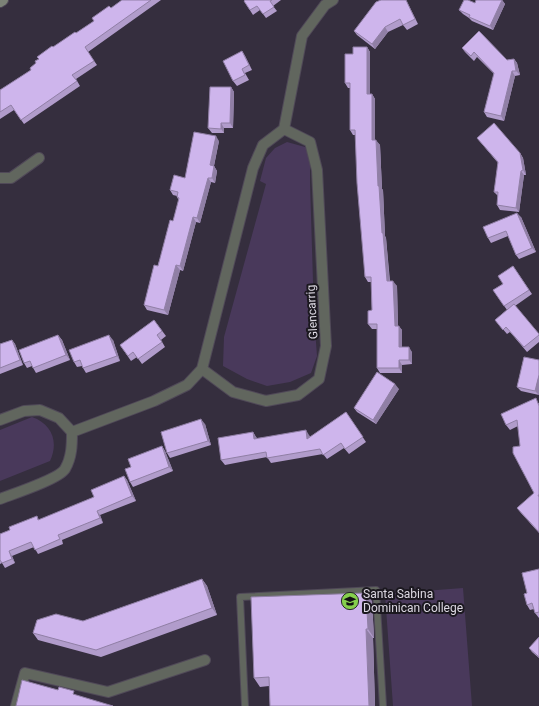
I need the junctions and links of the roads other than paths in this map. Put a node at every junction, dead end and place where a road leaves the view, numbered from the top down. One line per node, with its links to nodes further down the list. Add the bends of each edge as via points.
1 (4, 0): 3 (main road)
2 (333, 0): 4 (street, via 326,5 302,36)
3 (0, 2)
4 (284, 129): 7 (street, via 263,145 253,168); 7 (street, Glencarrig, via 310,142 317,170 326,346 319,379 298,395 266,401 233,392)
5 (39, 158): 6 (street, via 11,178)
6 (2, 175)
7 (202, 369): 9 (street, via 187,384 154,401)
8 (0, 420): 9 (street, via 24,411 40,410 59,418)
9 (72, 432): 10 (street, via 72,451 65,470 50,480)
10 (0, 499)
11 (205, 660): 12 (street, via 108,692 25,673)
12 (16, 706)
13 (245, 706): 14 (lane, via 240,597 376,590)
14 (383, 706)

